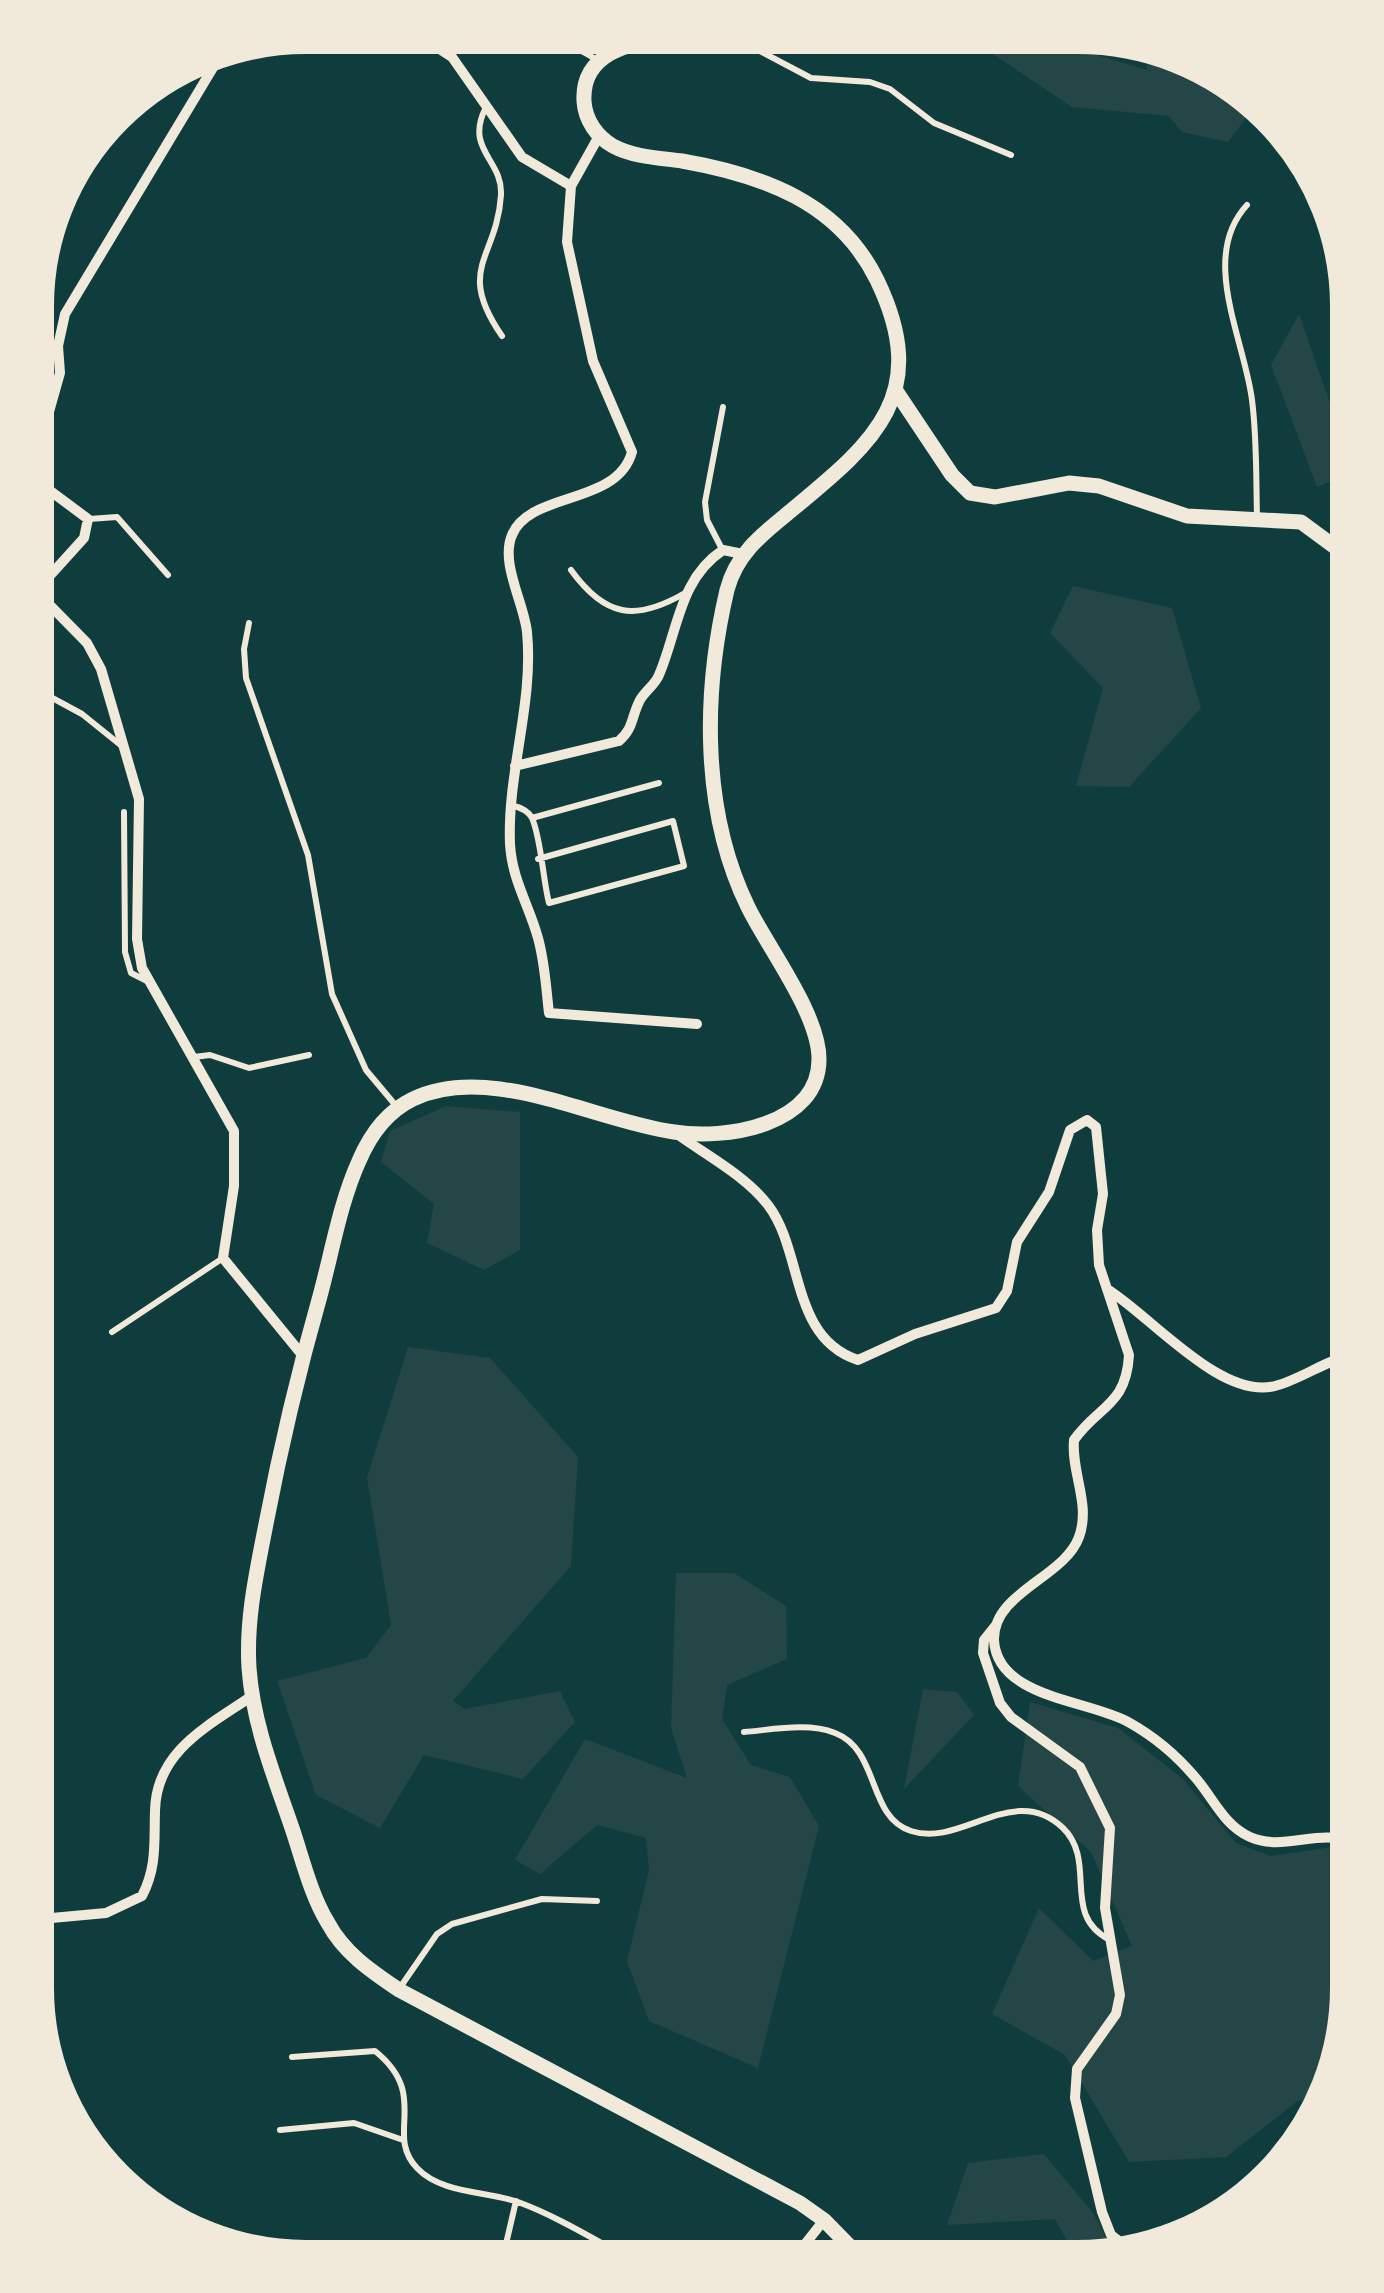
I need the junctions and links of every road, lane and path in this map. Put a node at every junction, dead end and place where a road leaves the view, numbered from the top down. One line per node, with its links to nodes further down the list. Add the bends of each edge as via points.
1 (439, 48): 7 (street)
2 (581, 48): 5 (lane)
3 (623, 48): 5 (street)
4 (688, 48): 9 (lane, via 756,49 811,78 870,82 934,123)
5 (598, 60): 8 (street, via 588,76 584,109)
6 (215, 64): 15 (street, via 65,314)
7 (486, 106): 10 (street, via 522,157); 12 (lane, via 477,125 501,196 479,270 480,292)
8 (599, 136): 10 (street); 13 (street, via 626,152 752,176 832,220 863,256 884,297 896,342)
9 (1011, 155)
10 (571, 186): 30 (street, via 571,269 593,361 632,452 616,479 526,518 512,534 528,669)
11 (1247, 205): 17 (lane, via 1234,220 1224,256 1252,402)
12 (502, 336)
13 (896, 391): 17 (street, via 970,494 1084,484 1187,516); 21 (street, via 870,440)
14 (723, 407): 20 (lane, via 705,502)
15 (48, 415)
16 (48, 489): 18 (street)
17 (1258, 518): 19 (street, via 1300,522)
18 (88, 519): 23 (lane, via 117,517); 24 (street, via 84,538)
19 (1336, 547)
20 (723, 550): 21 (street); 25 (street, via 706,561)
21 (743, 554): 41 (street, via 728,583 716,650 716,810 748,908 817,1037 818,1072 801,1102 773,1120 730,1133)
22 (571, 570): 25 (lane, via 589,595 622,612 653,611)
23 (168, 574)
24 (48, 575)
25 (686, 593): 30 (street, via 659,676 642,696 632,730 619,742)
26 (48, 605): 29 (street, via 87,643 101,669)
27 (249, 623): 40 (lane, via 246,678 308,855 325,973 366,1070)
28 (48, 696): 29 (lane)
29 (124, 748): 36 (street, via 139,800 137,940)
30 (515, 766): 32 (street)
31 (659, 783): 34 (lane)
32 (510, 805): 34 (lane); 37 (street, via 515,886 537,933 549,1013)
33 (124, 812): 36 (lane, via 125,952 131,972)
34 (532, 818): 35 (lane)
35 (538, 858): 35 (lane, via 549,903 684,866 673,821)
36 (148, 982): 39 (street)
37 (698, 1024)
38 (310, 1056): 39 (lane, via 249,1068 210,1055)
39 (194, 1058): 42 (street, via 234,1131 234,1186)
40 (398, 1108): 41 (street, via 438,1090 482,1088); 45 (street, via 369,1141 356,1169)
41 (675, 1133): 43 (street, via 770,1208 806,1306 832,1347 858,1360 996,1308 1007,1291 1017,1242 1049,1192 1070,1130 1087,1120 1100,1138 1097,1248)
42 (222, 1258): 44 (lane); 45 (street)
43 (1106, 1288): 46 (street, via 1202,1366 1247,1386 1272,1387); 47 (street, via 1128,1370 1116,1399 1074,1440 1084,1512 1080,1533 1059,1566 1030,1586)
44 (112, 1332)
45 (303, 1356): 48 (street, via 254,1589)
46 (1336, 1361)
47 (997, 1624): 50 (street, via 998,1654 1015,1678 1106,1711 1151,1737 1192,1773 1236,1830 1266,1843); 53 (street, via 988,1630 983,1652 1000,1704 1080,1767 1110,1828 1104,1893)
48 (252, 1696): 52 (street, via 188,1740 162,1772 156,1858 142,1896 106,1914); 54 (street, via 328,1924 346,1950)
49 (744, 1732): 53 (lane, via 807,1728 844,1738 868,1766 887,1814 908,1831 933,1835 1020,1810 1062,1827 1076,1846 1086,1922)
50 (1336, 1835)
51 (597, 1901): 54 (lane, via 542,1899 452,1924 437,1934)
52 (48, 1919)
53 (1111, 1940): 60 (street, via 1120,1995 1116,2014 1077,2069 1075,2098 1102,2212)
54 (399, 1990): 59 (street)
55 (292, 2057): 57 (lane, via 375,2051 394,2066 402,2084 408,2110)
56 (280, 2130): 57 (lane, via 354,2124)
57 (403, 2140): 58 (lane, via 420,2172 470,2192)
58 (516, 2200): 61 (lane); 62 (lane)
59 (824, 2220): 63 (street); 64 (street)
60 (1120, 2242)
61 (505, 2246)
62 (605, 2246)
63 (804, 2246)
64 (849, 2246)

